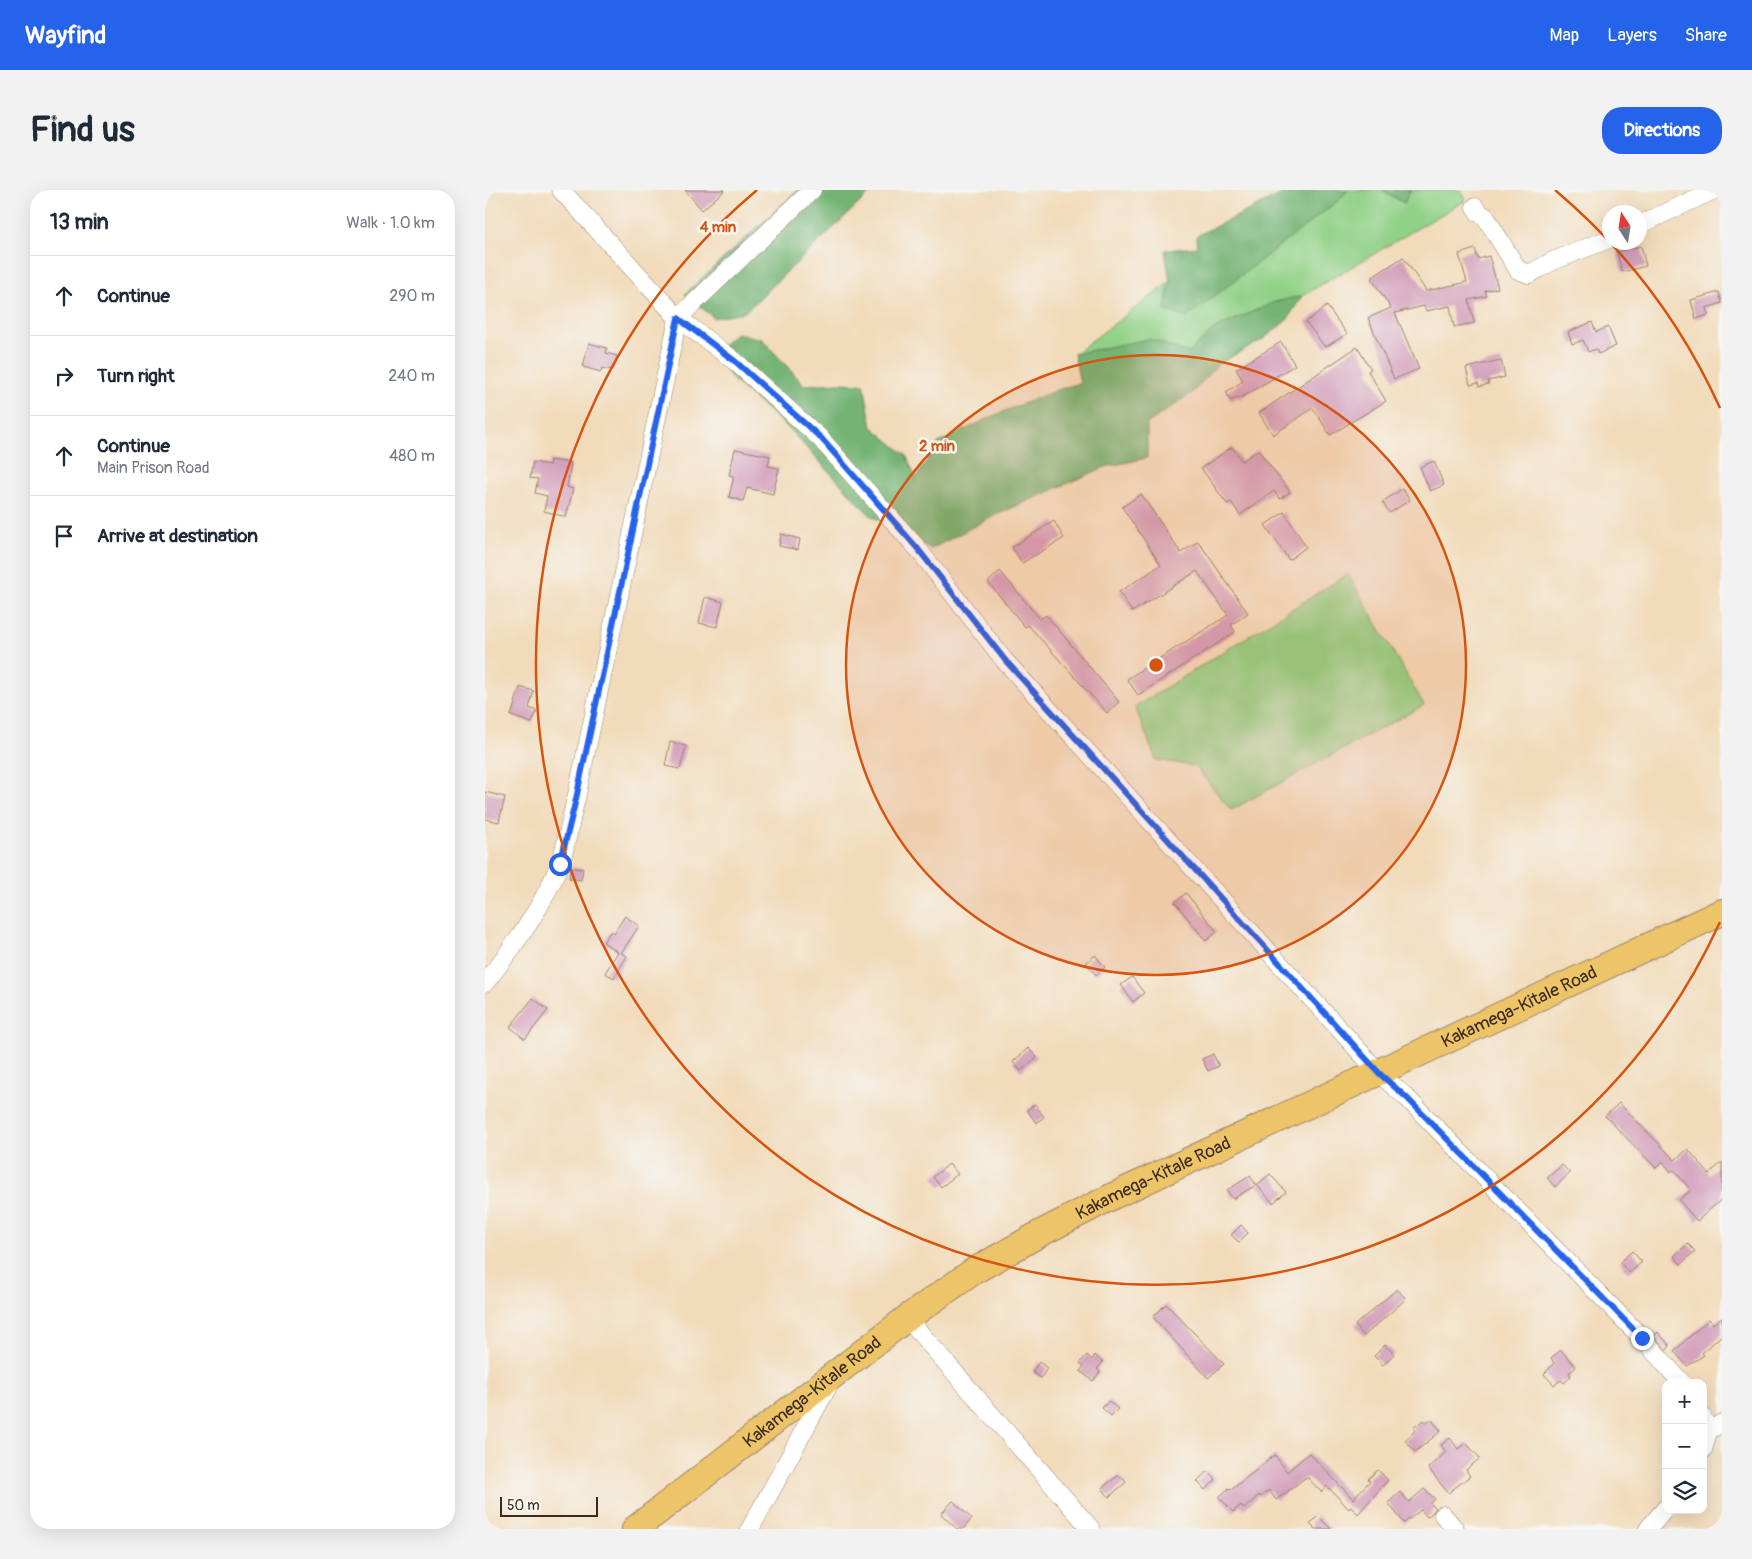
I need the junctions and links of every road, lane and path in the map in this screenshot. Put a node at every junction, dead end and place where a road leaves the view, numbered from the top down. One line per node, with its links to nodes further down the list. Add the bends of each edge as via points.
1 (561, 190): 7 (street)
2 (812, 190): 7 (street)
3 (1714, 190): 5 (street)
4 (1475, 207): 6 (street, via 1485,216 1518,270 1529,274)
5 (1647, 221)
6 (1602, 242)
7 (678, 318): 9 (street, via 560,864 541,906); 10 (street, via 736,362 821,438 918,549 1005,660)
8 (1722, 912): 10 (highway, Kakamega-Kitale Road)
9 (485, 983)
10 (1380, 1074): 11 (highway, Kakamega-Kitale Road, via 1041,1232 974,1271); 13 (street, via 1435,1126)
11 (907, 1318): 12 (highway, Kakamega-Kitale Road); 20 (street)
12 (835, 1374): 18 (highway, Kakamega-Kitale Road); 19 (street)
13 (1678, 1379)
14 (1711, 1424): 15 (street)
15 (1707, 1437)
16 (1662, 1513): 22 (street)
17 (1443, 1515): 21 (street)
18 (635, 1529)
19 (750, 1529)
20 (1091, 1529)
21 (1455, 1529)
22 (1648, 1529)

